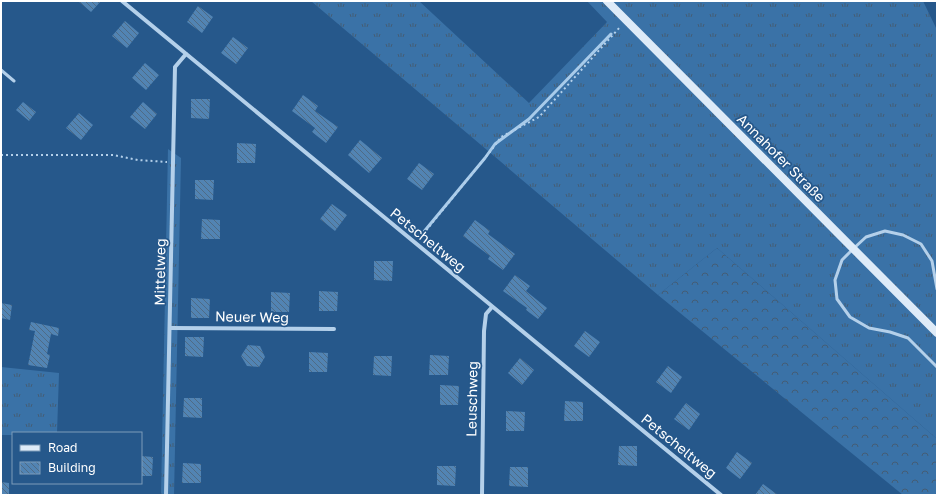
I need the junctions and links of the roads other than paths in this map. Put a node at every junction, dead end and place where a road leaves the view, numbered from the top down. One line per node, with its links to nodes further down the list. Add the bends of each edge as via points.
1 (122, 1): 3 (street, Petscheltweg)
2 (608, 1): 6 (street, Annahofer Straße)
3 (186, 54): 8 (street, Petscheltweg); 9 (street, Mittelweg, via 175,67)
4 (1, 70): 5 (lane)
5 (14, 81)
6 (853, 249): 7 (lane, via 866,237 885,231 904,235 921,244 932,261); 11 (street, Annahofer Straße); 12 (lane, via 842,260 835,280 837,299 850,317 869,328 908,338)
7 (937, 289)
8 (492, 307): 14 (street, Leuschweg, via 486,314 484,331); 15 (street, Petscheltweg)
9 (170, 328): 10 (street, Neuer Weg); 13 (street, Mittelweg)
10 (334, 329)
11 (937, 333)
12 (937, 367)
13 (166, 495)
14 (482, 495)
15 (721, 495)

